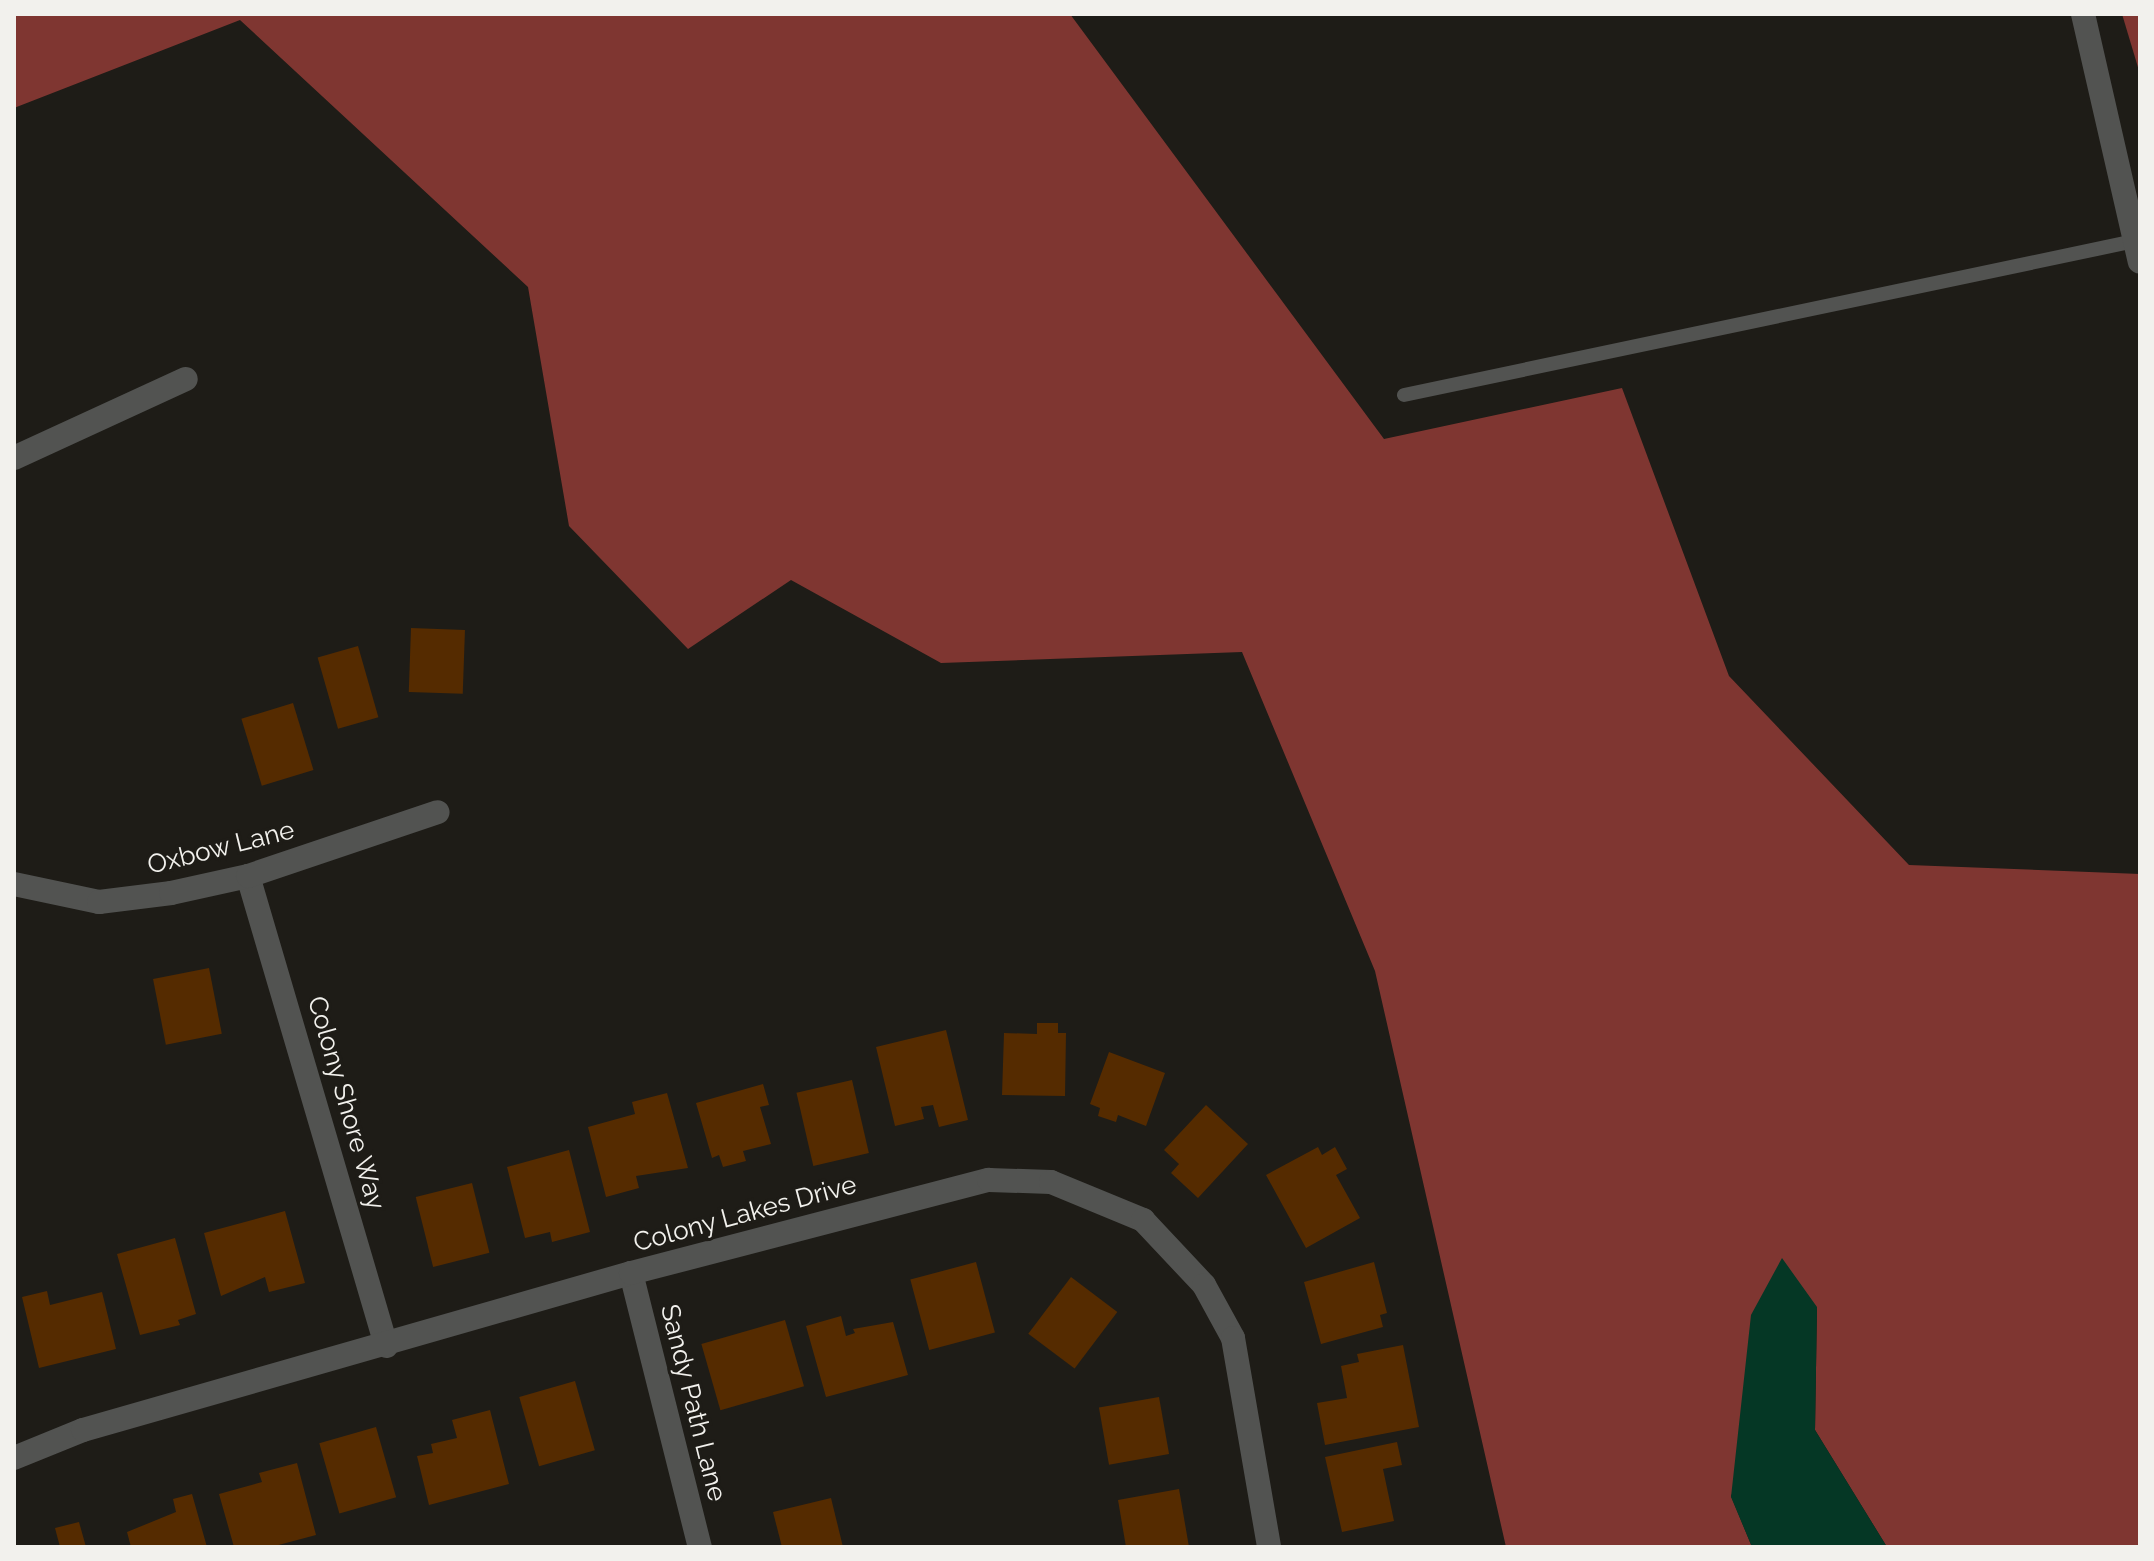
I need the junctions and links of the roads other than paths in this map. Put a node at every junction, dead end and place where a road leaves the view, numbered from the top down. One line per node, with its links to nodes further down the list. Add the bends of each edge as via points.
1 (2083, 14): 2 (street)
2 (2138, 251): 4 (lane)
3 (186, 379): 5 (street)
4 (1404, 395)
5 (14, 458)
6 (438, 812): 7 (street, Oxbow Lane)
7 (248, 876): 8 (street, Oxbow Lane, via 99,902); 10 (street, Colony Shore Way)
8 (14, 884)
9 (631, 1273): 10 (street, Colony Lakes Drive); 12 (street, Sandy Path Lane); 13 (street, Colony Lakes Drive, via 989,1180 1051,1182 1099,1198 1165,1238 1204,1285 1233,1338)
10 (386, 1346): 11 (street, Colony Lakes Drive, via 83,1430)
11 (14, 1458)
12 (700, 1547)
13 (1269, 1547)

